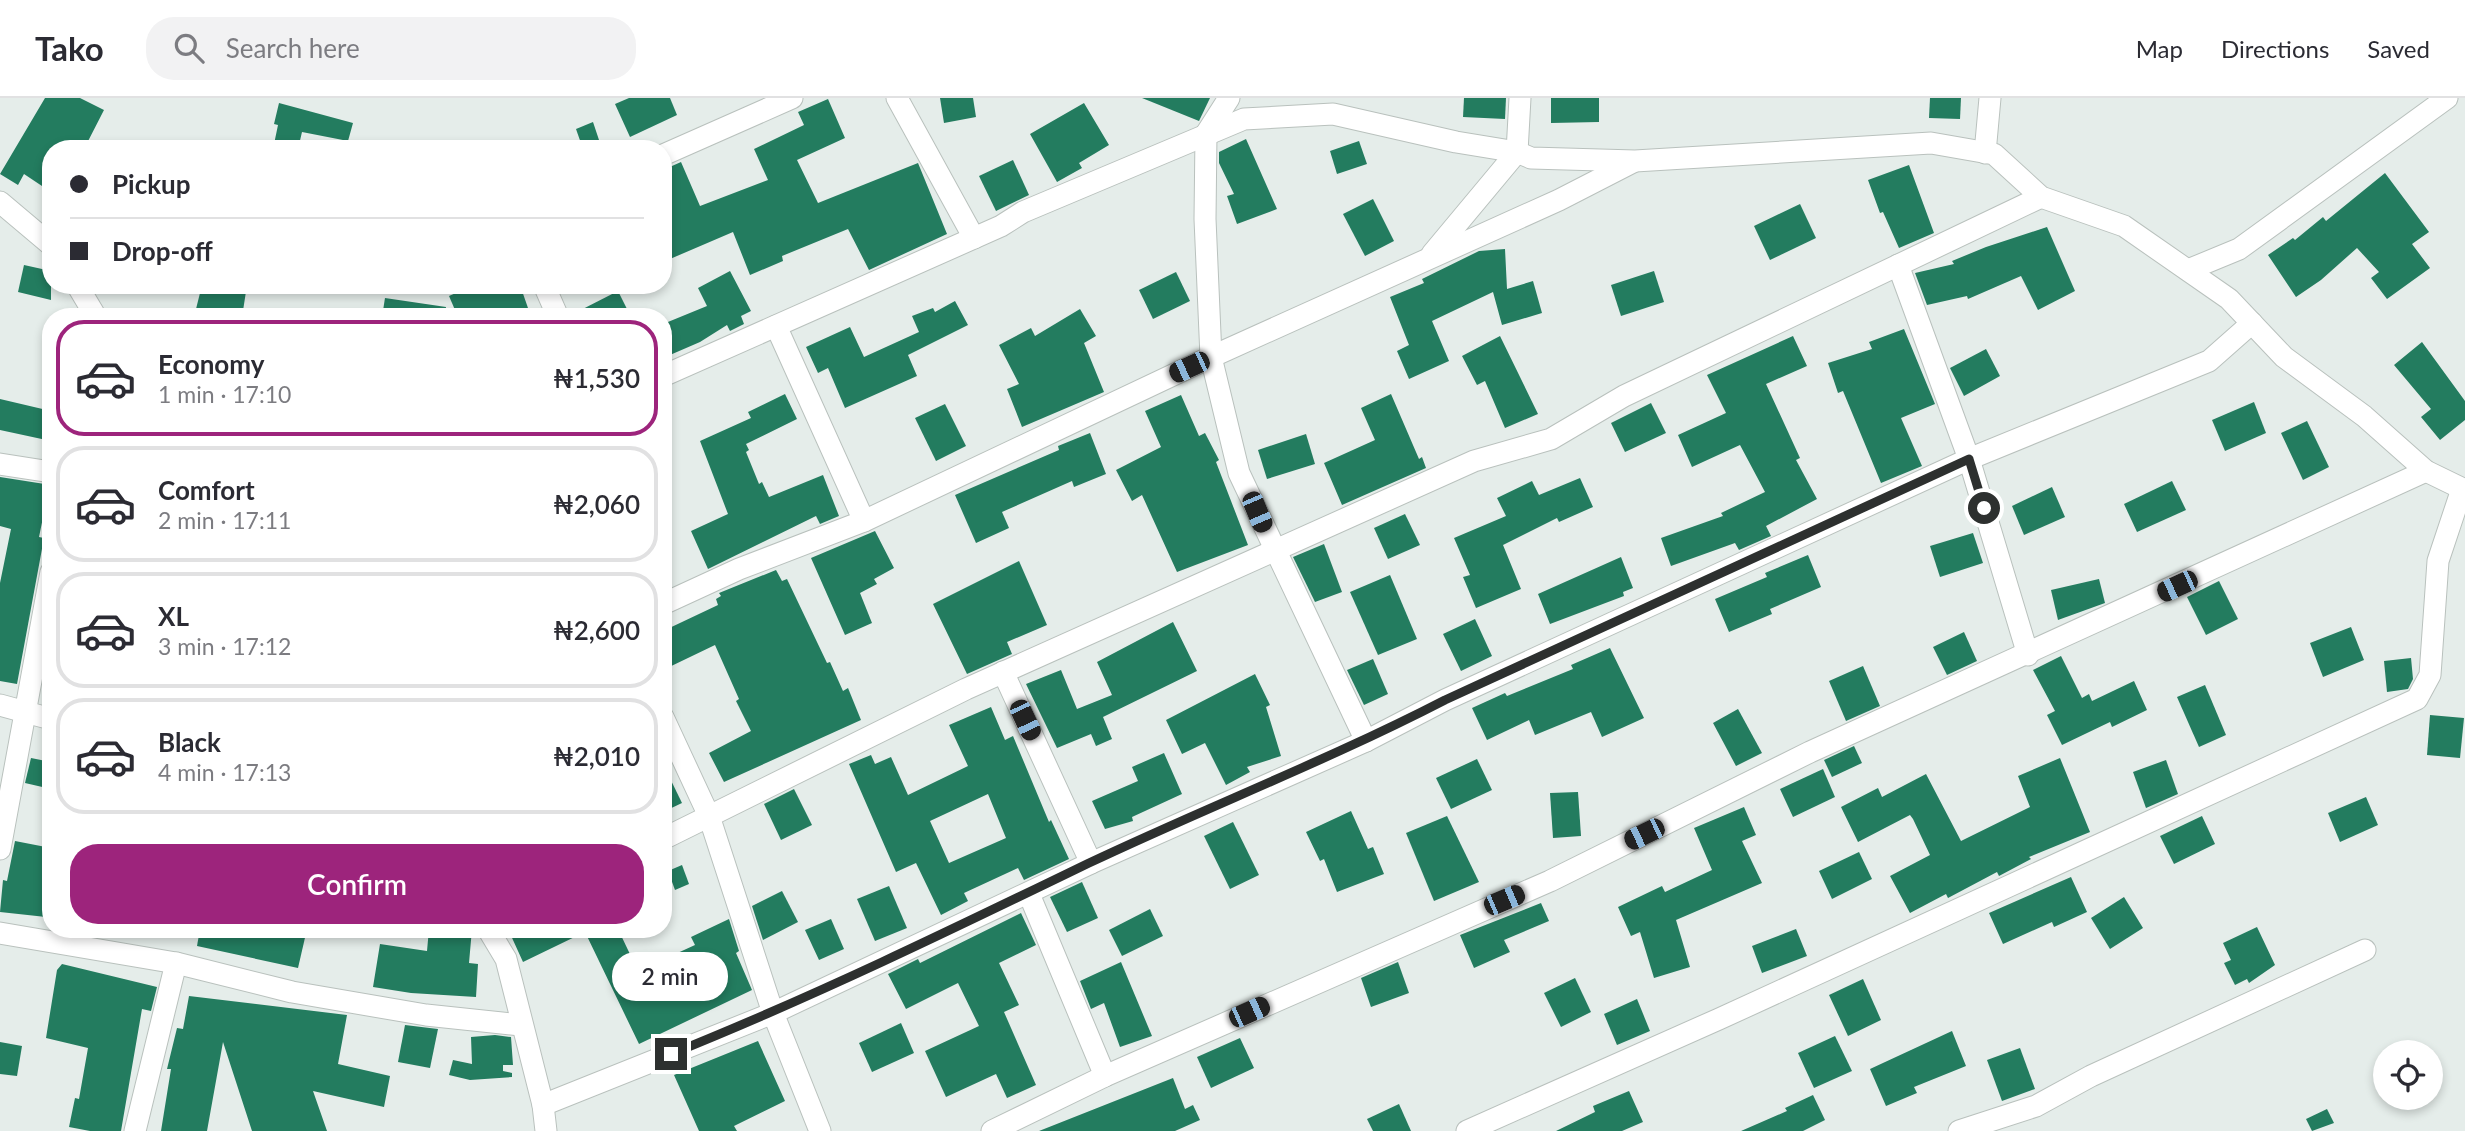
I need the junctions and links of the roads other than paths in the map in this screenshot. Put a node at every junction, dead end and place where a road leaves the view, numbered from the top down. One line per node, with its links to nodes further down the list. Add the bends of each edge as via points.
1 (792, 98): 8 (street)
2 (897, 98): 15 (street)
3 (1229, 98): 7 (street)
4 (1520, 98): 9 (street)
5 (1990, 98): 10 (street)
6 (2447, 98): 18 (street, via 2239,249)
7 (1206, 134): 9 (street, via 1244,119 1333,114); 15 (street, via 1023,212); 21 (street)
8 (672, 151)
9 (1517, 152): 11 (street, via 1531,158); 16 (street)
10 (1985, 153): 11 (street, via 1931,143); 12 (street, via 1994,154)
11 (1635, 161): 16 (street)
12 (2041, 197): 17 (street); 18 (street, via 2124,226)
13 (0, 202): 14 (street)
14 (42, 237)
15 (974, 238): 20 (street)
16 (1427, 260): 21 (street)
17 (1898, 265): 23 (street); 29 (street, via 1625,396 1551,439 1474,461)
18 (2188, 270): 19 (street, via 2229,299)
19 (2252, 323): 23 (street, via 2209,361); 26 (street, via 2284,356 2364,416)
20 (776, 326): 22 (street); 28 (street)
21 (1210, 357): 28 (street); 29 (street, via 1240,473)
22 (672, 372)
23 (1969, 459): 32 (street); 38 (street, via 1445,700)
24 (0, 464): 25 (street)
25 (42, 471)
26 (2426, 471): 27 (street); 32 (street)
27 (2464, 489): 56 (street, via 2438,561 2430,675 2417,699)
28 (864, 521): 30 (street)
29 (1274, 551): 33 (street); 38 (street)
30 (672, 600)
31 (42, 617): 35 (street)
32 (2028, 655): 50 (street, via 1810,751 1550,881)
33 (1003, 672): 39 (street); 42 (street)
34 (0, 705): 35 (street)
35 (23, 712): 36 (street); 41 (street)
36 (42, 717)
37 (672, 736): 39 (street)
38 (1366, 741): 42 (street)
39 (709, 816): 40 (street); 48 (street)
40 (672, 834)
41 (0, 849)
42 (1091, 863): 43 (street)
43 (1029, 894): 48 (street); 50 (street)
44 (0, 933): 47 (street)
45 (493, 938): 49 (street, via 506,959)
46 (2365, 950): 57 (street, via 2091,1076 2036,1106)
47 (176, 962): 49 (street, via 292,992); 52 (street)
48 (773, 1013): 51 (street); 54 (street)
49 (521, 1026): 51 (street)
50 (1105, 1076): 55 (street)
51 (543, 1105): 53 (street)
52 (135, 1131)
53 (546, 1131)
54 (820, 1131)
55 (992, 1131)
56 (1467, 1131)
57 (1959, 1131)

